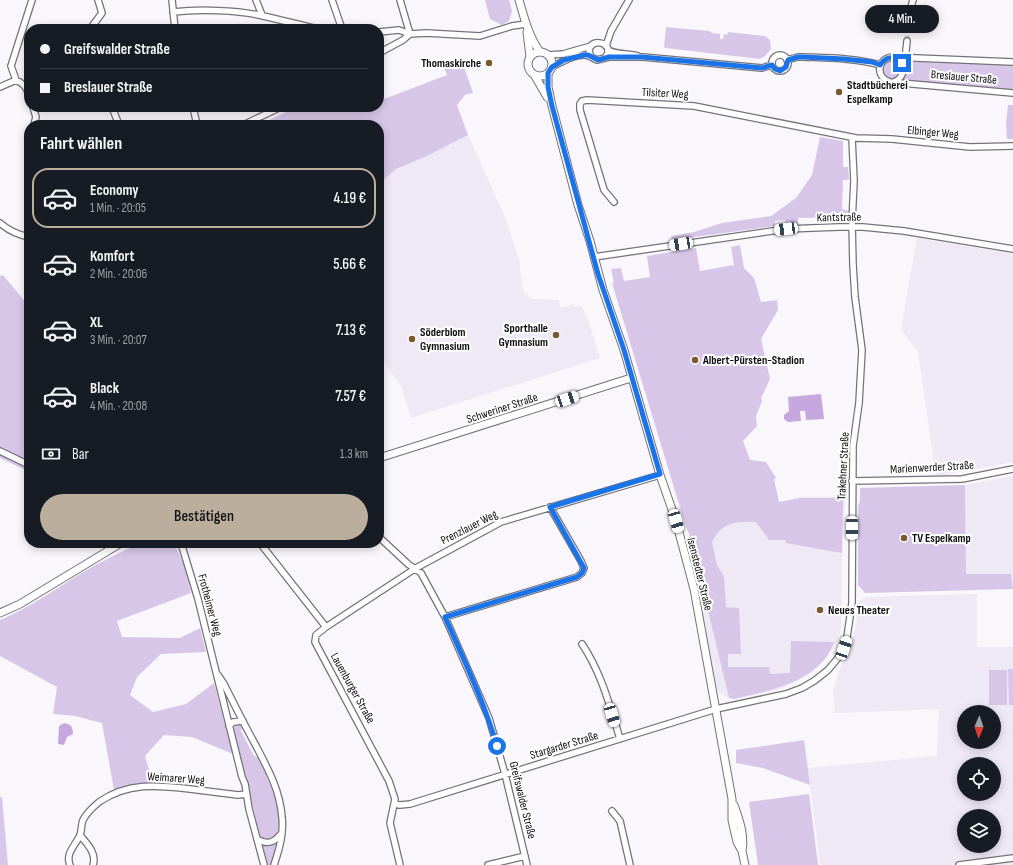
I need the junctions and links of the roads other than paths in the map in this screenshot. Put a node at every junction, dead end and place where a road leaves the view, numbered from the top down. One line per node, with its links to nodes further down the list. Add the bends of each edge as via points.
1 (32, 0): 13 (street)
2 (98, 0): 14 (street, via 102,13)
3 (172, 0): 10 (street)
4 (256, 0): 12 (street)
5 (332, 0): 17 (street)
6 (400, 0): 22 (street)
7 (519, 0): 18 (street)
8 (629, 0): 20 (street)
9 (913, 0): 11 (street)
10 (173, 12): 12 (street, via 232,11); 15 (street)
11 (910, 14)
12 (262, 15): 16 (street)
13 (24, 24)
14 (94, 24)
15 (174, 24)
16 (298, 24)
17 (340, 24)
18 (526, 24): 22 (street, via 480,36); 28 (street); 30 (street)
19 (24, 25): 43 (street, via 11,66)
20 (611, 31): 24 (street); 26 (street)
21 (384, 32): 22 (street, via 399,30)
22 (410, 34): 27 (street)
23 (907, 41): 34 (street)
24 (600, 42): 25 (street); 26 (street)
25 (591, 46): 29 (street, via 563,54); 31 (street)
26 (607, 48): 32 (street, via 615,53); 35 (street)
27 (384, 50)
28 (540, 52): 29 (street); 30 (street)
29 (548, 55): 41 (street, via 551,59)
30 (530, 57): 42 (street, via 528,68)
31 (591, 57): 35 (street, via 598,60); 41 (street, via 588,55 564,60)
32 (642, 57): 35 (street); 38 (street, via 762,68)
33 (892, 57): 34 (street, Breslauer Straße); 39 (street, via 885,59); 40 (street, via 899,60)
34 (906, 57): 37 (street, Breslauer Straße); 40 (street)
35 (605, 58)
36 (788, 60): 38 (street, via 784,56 776,56 772,60); 38 (street, via 782,70 777,70); 39 (street, via 798,57 844,59)
37 (1013, 62)
38 (772, 65)
39 (880, 65): 44 (street, via 880,76)
40 (903, 66): 44 (street, via 901,78)
41 (550, 70): 42 (street, via 542,77); 48 (street, Isenstedter Straße, via 548,87)
42 (535, 76): 48 (street, Isenstedter Straße)
43 (16, 80): 45 (street); 46 (street)
44 (890, 82): 47 (street, Breslauer Straße)
45 (24, 85)
46 (0, 87)
47 (1013, 93)
48 (552, 106): 58 (street, Isenstedter Straße)
49 (270, 112): 50 (street)
50 (254, 120)
51 (852, 138): 52 (street, Elbinger Weg, via 970,146); 53 (street, Tilsiter Weg, via 694,106 582,101 580,110 604,190); 55 (street, Trakehner Straße)
52 (1013, 146)
53 (614, 202)
54 (0, 223): 56 (street)
55 (852, 226): 57 (street, Kantstraße, via 904,231); 58 (street, Kantstraße, via 786,229); 65 (street, Trakehner Straße, via 855,297 862,350)
56 (24, 236)
57 (1013, 249)
58 (594, 257): 59 (street, Isenstedter Straße)
59 (631, 378): 61 (street, Schweriner Straße); 64 (street, Isenstedter Straße)
60 (0, 451): 62 (street)
61 (384, 456)
62 (24, 463)
63 (1013, 469): 65 (street, Marienwerder Straße, via 962,480)
64 (660, 474): 66 (street, Prenzlauer Weg); 77 (street, Isenstedter Straße, via 676,521 694,589)
65 (852, 481): 77 (street, Trakehner Straße, via 852,603 848,637 844,648 823,674 802,688 786,694)
66 (550, 507): 71 (street, Prenzlauer Weg, via 501,522); 73 (street, via 584,568 582,573 577,577)
67 (384, 542): 71 (street, Greifswalder Straße)
68 (113, 548): 72 (street, via 20,604)
69 (183, 548): 76 (street, Frotheimer Weg)
70 (264, 548): 74 (street)
71 (416, 568): 73 (street, Greifswalder Straße); 74 (street, Prenzlauer Weg)
72 (0, 613)
73 (445, 617): 81 (street, Greifswalder Straße, via 489,718)
74 (326, 627): 83 (street, Lauenburger Straße, via 316,635 315,642 390,781)
75 (582, 644): 80 (street, via 592,659 605,691)
76 (216, 674): 78 (street, Frotheimer Weg); 79 (street, Frotheimer Weg)
77 (716, 708): 80 (street, Stargarder Straße); 98 (street, Isenstedter Straße, via 732,799 740,820)
78 (243, 721): 79 (street, via 233,722); 85 (street, Frotheimer Weg, via 273,780 280,801)
79 (229, 726): 82 (street, Frotheimer Weg)
80 (620, 739): 81 (street, Stargarder Straße)
81 (505, 774): 83 (street, Stargarder Straße, via 410,804); 88 (street, Greifswalder Straße)
82 (246, 794): 86 (street, Weimarer Weg, via 158,785 123,790 91,808 83,821); 87 (street, Frotheimer Weg)
83 (394, 804): 94 (street, Lauenburger Straße, via 390,823)
84 (612, 811): 97 (street, via 620,821)
85 (281, 834): 87 (street, via 274,842 265,843); 93 (street, Frotheimer Weg)
86 (80, 835): 90 (street, Weimarer Weg, via 70,853); 91 (street, via 94,854)
87 (258, 839): 92 (street, Frotheimer Weg)
88 (525, 856): 95 (street); 96 (street, Greifswalder Straße)
89 (1013, 858): 99 (street)
90 (70, 865)
91 (93, 865)
92 (264, 865)
93 (274, 865)
94 (400, 865)
95 (488, 865)
96 (527, 865)
97 (630, 865)
98 (745, 865)
99 (960, 865)

